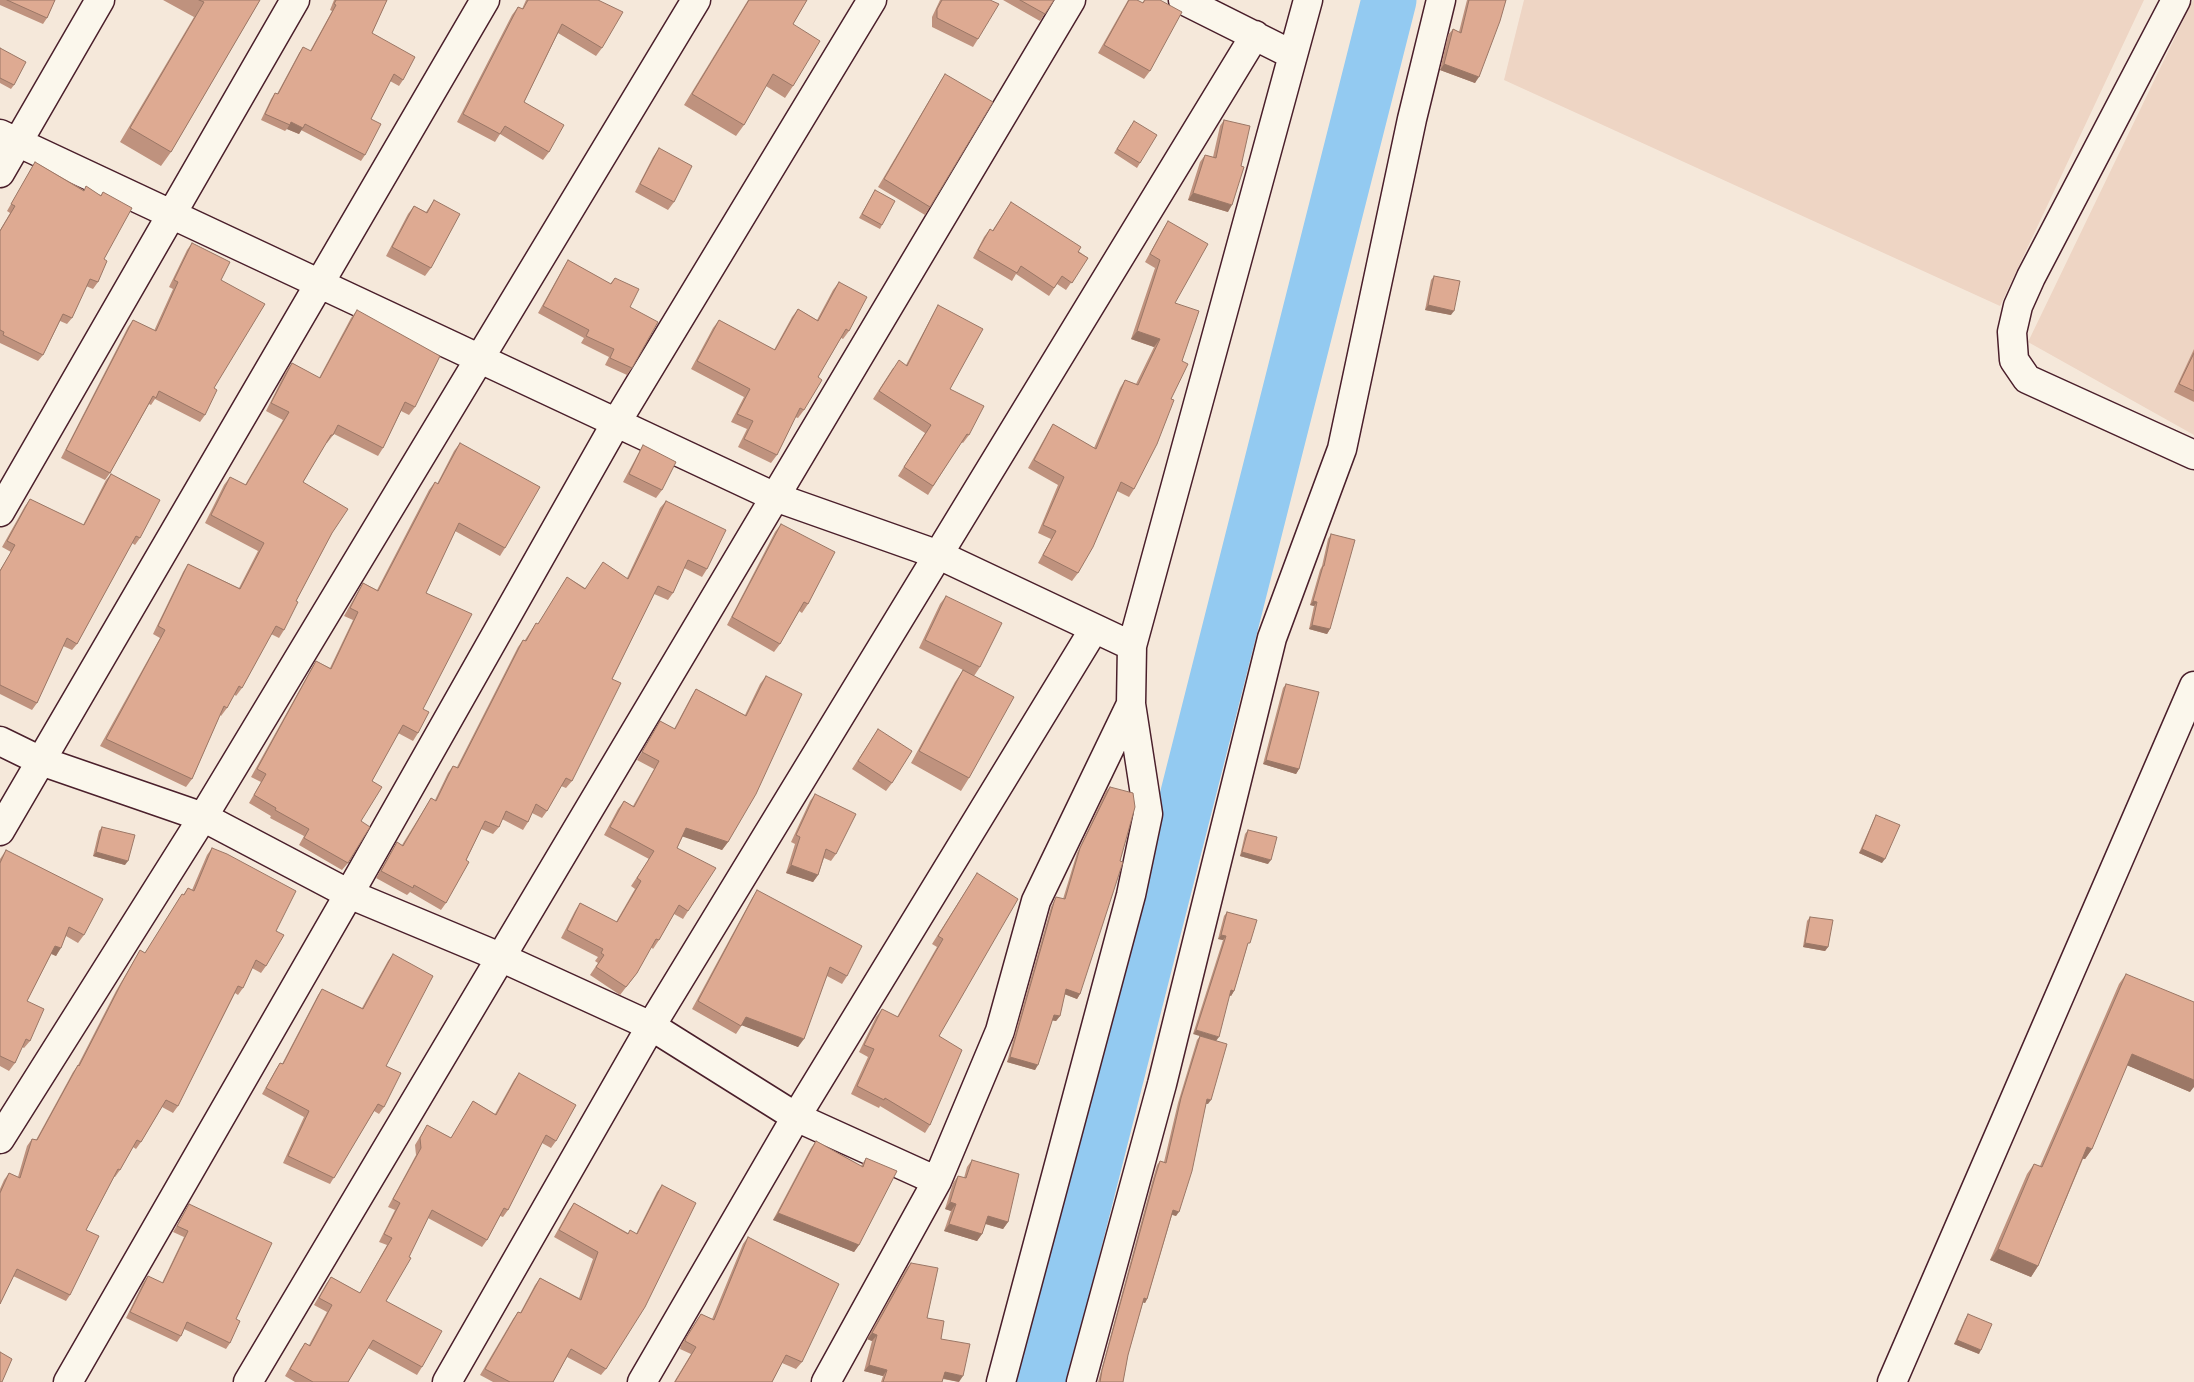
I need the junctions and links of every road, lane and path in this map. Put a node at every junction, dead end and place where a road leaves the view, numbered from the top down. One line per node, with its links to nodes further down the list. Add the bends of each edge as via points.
1 (100, 0): 13 (street)
2 (295, 0): 15 (street)
3 (485, 0): 16 (street)
4 (696, 0): 17 (street)
5 (872, 0): 18 (street)
6 (1071, 0): 20 (street)
7 (1183, 0): 11 (street)
8 (1308, 0): 12 (street)
9 (1441, 0): 43 (street, via 1412,119 1342,449 1272,638 1162,1084)
10 (2176, 0): 19 (street, via 2031,277 2018,306 2012,332 2014,360 2027,379)
11 (1255, 35): 12 (street); 22 (street)
12 (1293, 55): 24 (street)
13 (9, 138): 14 (street); 15 (street)
14 (0, 173)
15 (173, 215): 16 (street); 21 (street)
16 (319, 284): 17 (street); 28 (street)
17 (480, 359): 18 (street); 29 (street)
18 (616, 423): 20 (street); 31 (street)
19 (2194, 455)
20 (775, 497): 22 (street); 32 (street)
21 (0, 512)
22 (939, 554): 23 (street); 33 (street)
23 (1094, 629): 24 (street); 34 (street)
24 (1132, 646): 26 (street)
25 (2194, 686): 44 (street)
26 (1131, 704): 36 (street, via 1036,901 1000,1031); 42 (street, via 1148,814 1131,895)
27 (0, 741): 28 (street)
28 (41, 761): 29 (street); 30 (street)
29 (203, 817): 31 (street); 35 (street)
30 (0, 831)
31 (349, 894): 32 (street); 37 (street)
32 (500, 958): 33 (street); 38 (street)
33 (651, 1026): 34 (street); 39 (street)
34 (796, 1117): 36 (street); 40 (street)
35 (0, 1139)
36 (937, 1181): 41 (street)
37 (68, 1382)
38 (248, 1382)
39 (447, 1382)
40 (642, 1382)
41 (826, 1382)
42 (1001, 1382)
43 (1081, 1382)
44 (1892, 1382)

